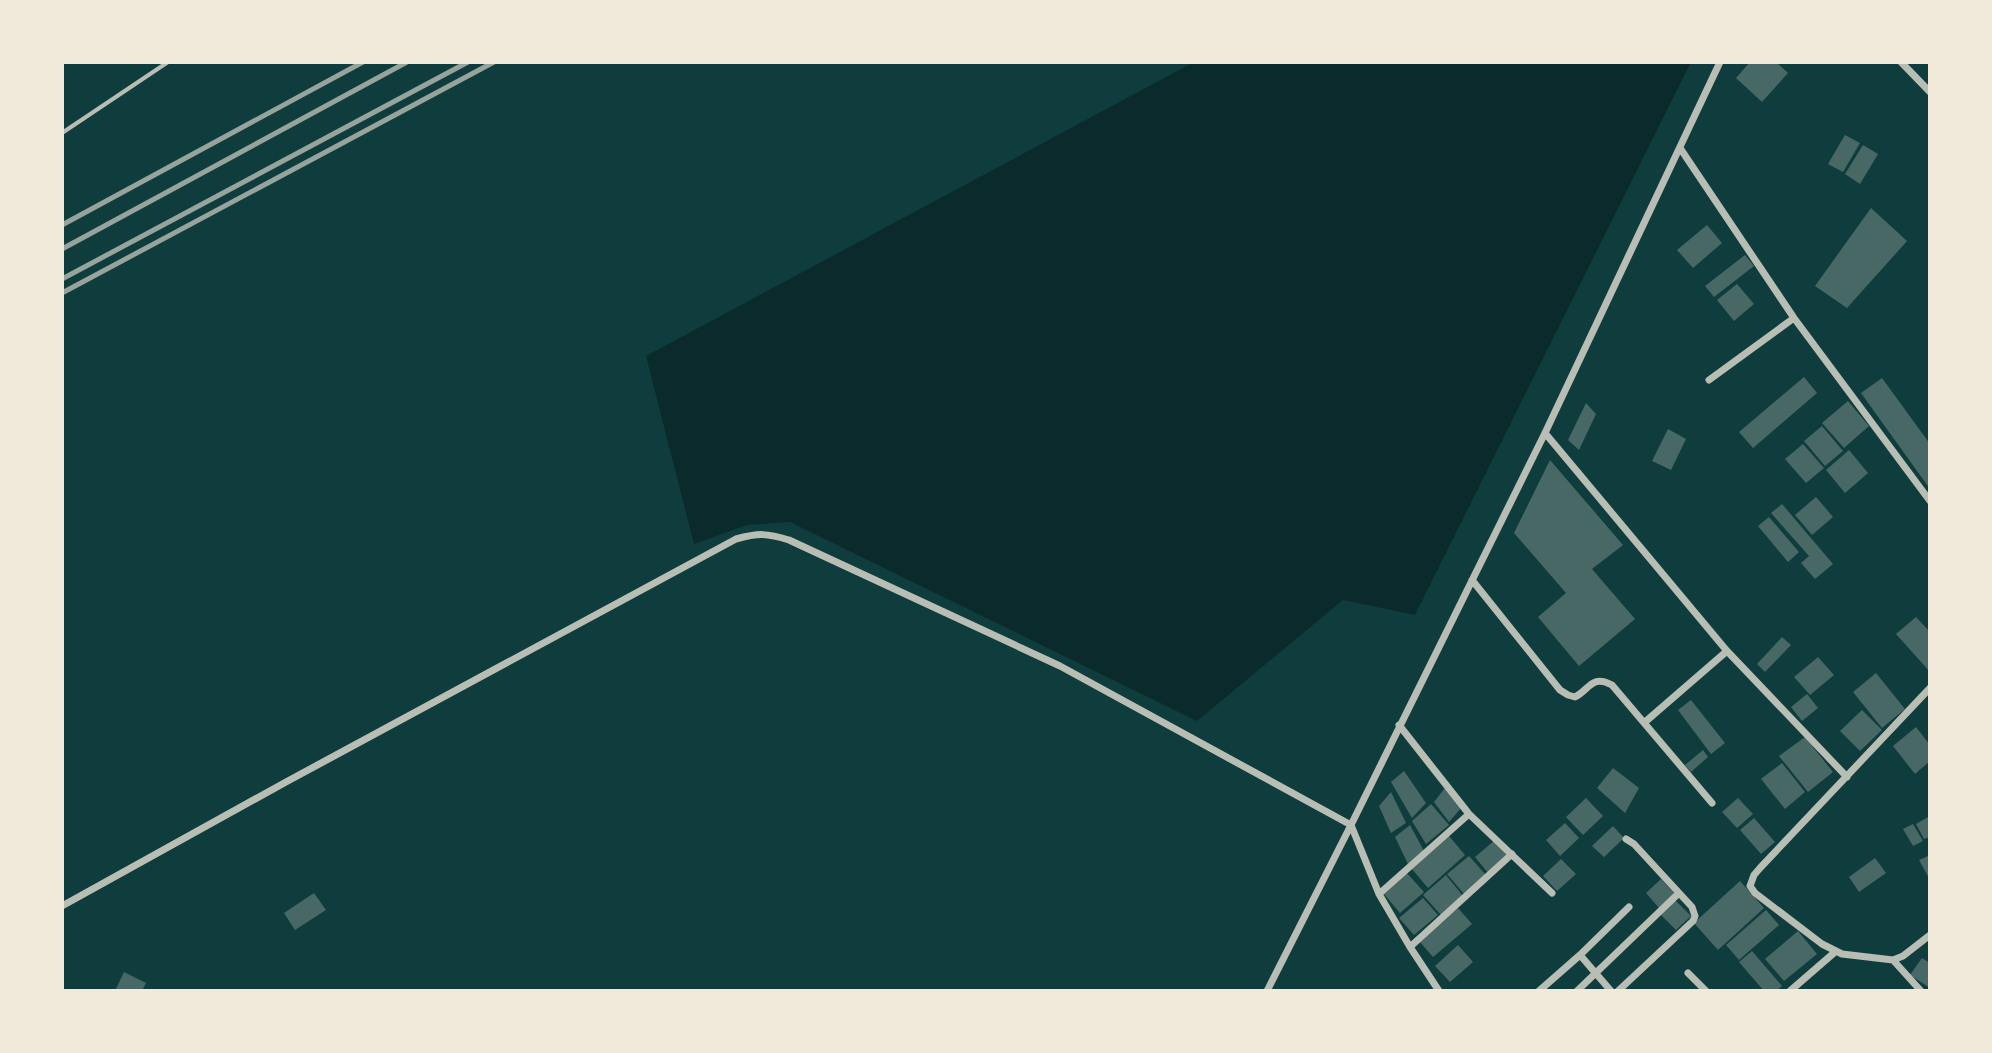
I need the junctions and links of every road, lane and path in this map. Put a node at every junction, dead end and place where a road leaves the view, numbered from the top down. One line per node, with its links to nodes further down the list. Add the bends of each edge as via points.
1 (168, 62): 5 (lane)
2 (1720, 62): 6 (street)
3 (1904, 63): 4 (street)
4 (1930, 92)
5 (62, 133)
6 (1680, 148): 7 (street); 9 (street)
7 (1794, 318): 8 (street); 10 (street)
8 (1709, 380)
9 (1545, 433): 11 (street); 12 (street)
10 (1930, 501)
11 (1472, 580): 14 (street, via 1560,690 1575,697 1595,681 1604,681); 15 (street)
12 (1727, 651): 14 (street); 16 (street)
13 (1929, 691): 16 (street)
14 (1645, 722): 17 (street)
15 (1399, 725): 18 (street); 19 (street)
16 (1847, 777): 29 (street, via 1760,868 1750,886)
17 (1712, 803)
18 (1469, 814): 21 (street); 24 (street)
19 (1351, 825): 24 (street); 25 (street, via 1060,666 789,540 755,534 736,539); 34 (street)
20 (1626, 839): 23 (street)
21 (1512, 854): 22 (street); 28 (street)
22 (1552, 893)
23 (1679, 893): 32 (street); 39 (street, via 1692,907 1693,921)
24 (1379, 894): 28 (street)
25 (62, 906)
26 (1629, 907): 30 (street)
27 (1930, 935): 31 (street)
28 (1410, 947): 35 (street)
29 (1835, 952): 31 (street); 41 (street)
30 (1580, 955): 32 (street); 36 (street)
31 (1893, 960): 42 (street)
32 (1596, 973): 37 (street); 38 (street)
33 (1688, 973): 40 (street)
34 (1267, 991)
35 (1439, 991)
36 (1539, 991)
37 (1577, 991)
38 (1611, 991)
39 (1618, 991)
40 (1706, 991)
41 (1790, 991)
42 (1921, 991)

